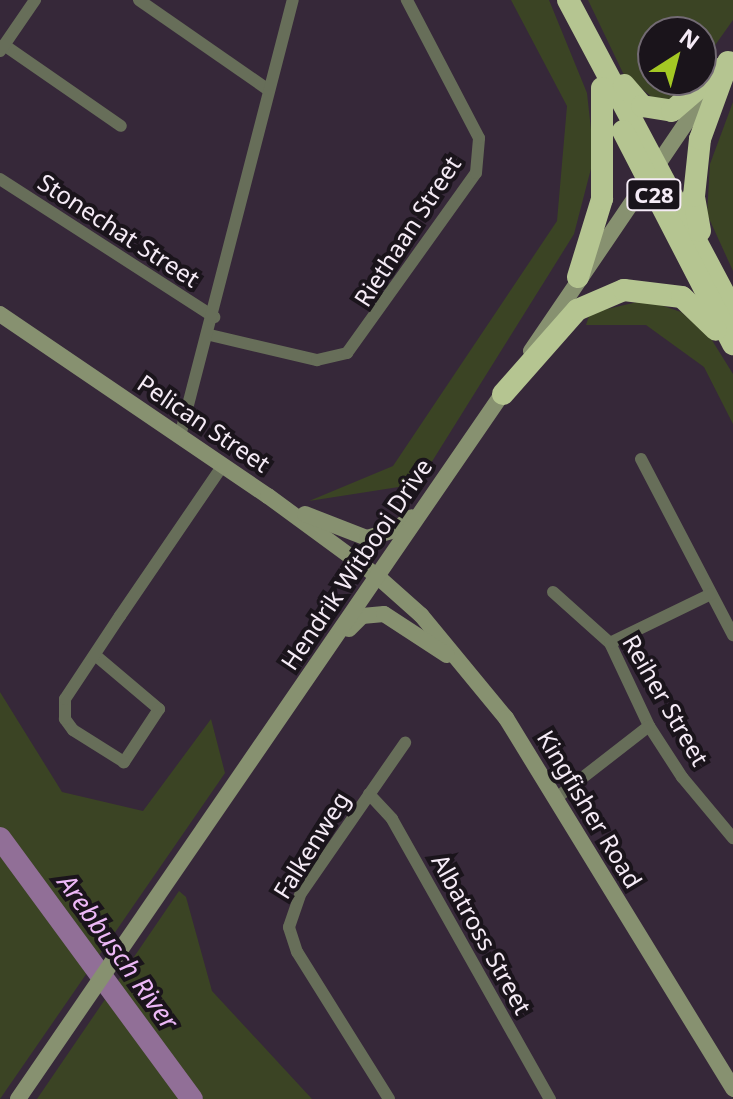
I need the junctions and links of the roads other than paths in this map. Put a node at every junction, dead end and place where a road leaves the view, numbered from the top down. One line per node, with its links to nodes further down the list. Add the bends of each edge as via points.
1 (35, 0): 7 (street)
2 (139, 0): 10 (street)
3 (293, 0): 10 (street)
4 (407, 0): 19 (street, Riethaan Street, via 479,138 476,173 347,353 317,360)
5 (568, 0): 6 (highway, C28)
6 (588, 41): 8 (highway, via 642,106 658,112 684,105); 9 (highway, C28); 12 (highway, C28)
7 (2, 48): 11 (street)
8 (731, 58): 12 (main road, Hendrik Witbooi Drive); 14 (highway, via 705,119 695,176 695,210)
9 (602, 88): 12 (highway, C28); 15 (highway, via 602,199)
10 (267, 89): 18 (street)
11 (121, 126)
12 (650, 171): 14 (highway, C28); 15 (main road, Hendrik Witbooi Drive); 20 (highway, C28)
13 (0, 179): 18 (street, Stonechat Street)
14 (708, 262): 16 (highway, C28)
15 (578, 277): 21 (main road, Hendrik Witbooi Drive)
16 (733, 310)
17 (0, 314): 22 (main road, Pelican Street)
18 (214, 317): 19 (street)
19 (210, 335): 22 (street)
20 (733, 346): 21 (highway, via 682,297 624,290 577,310)
21 (503, 394): 26 (main road, Hendrik Witbooi Drive)
22 (180, 436): 24 (main road, Pelican Street)
23 (641, 459): 29 (street)
24 (223, 465): 25 (main road, Pelican Street); 32 (street)
25 (268, 496): 26 (main road, via 367,538 395,530); 27 (main road, Pelican Street)
26 (426, 501): 27 (main road, Hendrik Witbooi Drive)
27 (377, 576): 33 (main road, Kingfisher Road, via 421,615); 34 (main road, Hendrik Witbooi Drive)
28 (553, 592): 31 (street, Reiher Street)
29 (711, 594): 30 (street); 31 (street)
30 (733, 635)
31 (610, 643): 35 (street, Reiher Street)
32 (95, 655): 32 (street, via 159,709 124,762 84,740 65,719 65,699)
33 (468, 670): 34 (main road, via 398,620 377,612 354,624); 38 (main road, Kingfisher Road, via 506,718)
34 (309, 676): 41 (main road, Hendrik Witbooi Drive)
35 (649, 726): 38 (street); 39 (street, Reiher Street, via 682,777)
36 (405, 743): 37 (street, Falkenweg)
37 (369, 794): 42 (street, Falkenweg, via 301,893 289,927 297,952); 43 (street, Albatross Street, via 392,819)
38 (555, 799): 40 (main road, Kingfisher Road)
39 (733, 838)
40 (733, 1089)
41 (18, 1099)
42 (389, 1099)
43 (550, 1099)

